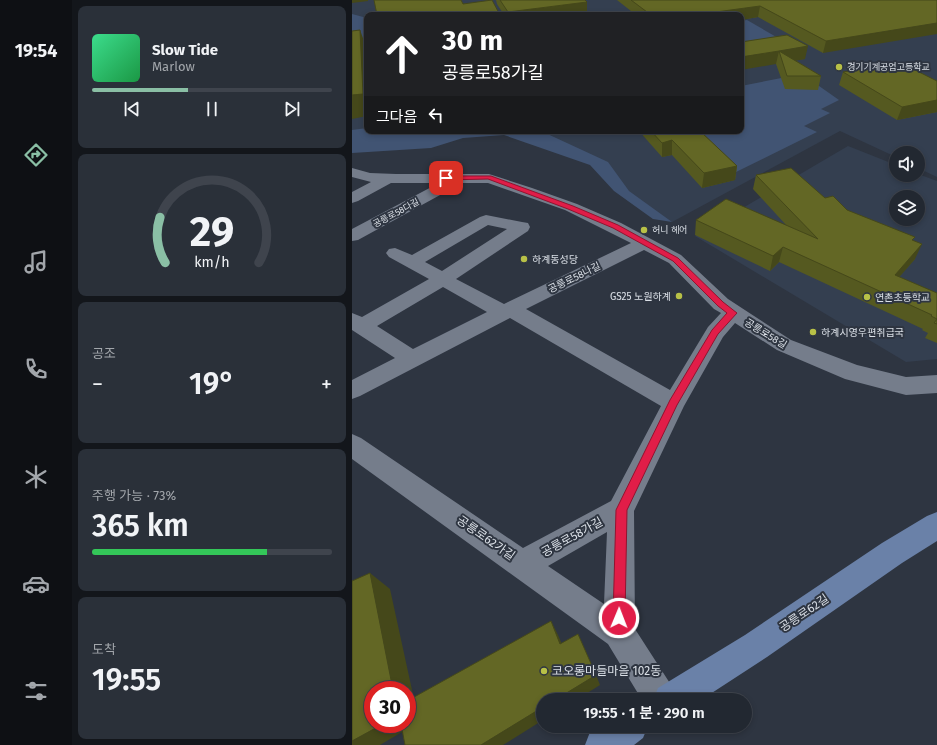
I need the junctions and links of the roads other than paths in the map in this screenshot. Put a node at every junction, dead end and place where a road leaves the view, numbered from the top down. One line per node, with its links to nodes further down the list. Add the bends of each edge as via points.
1 (352, 172): 2 (street, 공릉로58길, via 369,177)
2 (389, 178): 3 (street, 공릉로58길); 4 (street, 공릉로58길)
3 (461, 178): 5 (street, 공릉로58다길); 6 (street, 공릉로58길, via 488,178 571,207)
4 (352, 198)
5 (352, 236)
6 (644, 243): 10 (street, 공릉로58나길); 11 (street, 공릉로58길, via 676,259 720,304)
7 (395, 253): 8 (street)
8 (412, 262): 9 (street); 9 (street, via 486,220 522,227)
9 (442, 279): 10 (street); 12 (street)
10 (506, 311): 13 (street, 공릉로58나길); 16 (street)
11 (733, 313): 14 (street, 공릉로58길, via 784,345 852,373 906,386); 16 (street, via 715,332)
12 (357, 323): 13 (street)
13 (412, 359): 15 (street, 공릉로58나길)
14 (937, 384)
15 (352, 390)
16 (674, 403): 18 (street)
17 (352, 444): 20 (street, 공릉로62가길)
18 (621, 510): 20 (street, 공릉로58가길); 21 (street)
19 (937, 525): 23 (street, 공릉로62길)
20 (523, 564): 21 (street, 공릉로62가길)
21 (619, 633): 22 (street, 공릉로62가길)
22 (657, 693)
23 (681, 693)
24 (621, 733): 25 (street)
25 (603, 745)

